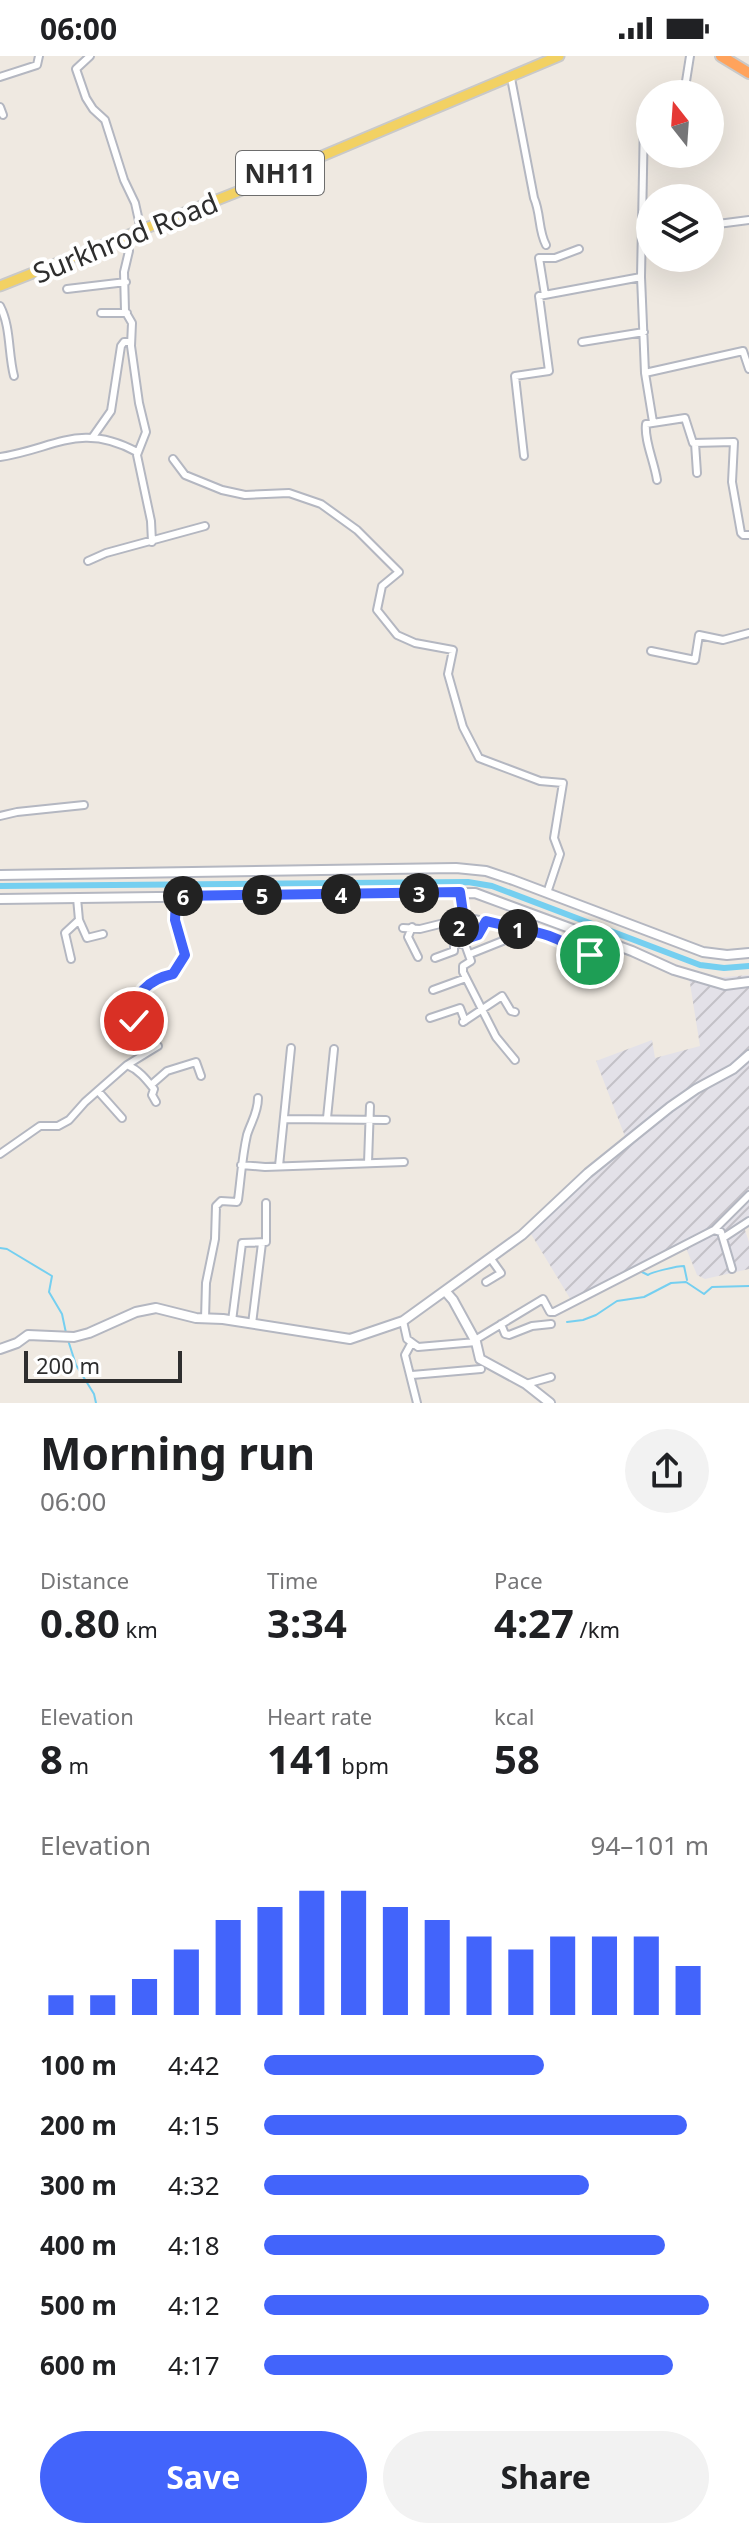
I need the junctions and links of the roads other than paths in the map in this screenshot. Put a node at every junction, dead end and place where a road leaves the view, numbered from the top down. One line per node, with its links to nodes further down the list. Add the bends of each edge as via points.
1 (39, 56): 7 (street, via 39,65)
2 (90, 56): 14 (street, via 76,69 86,98 105,120)
3 (559, 56): 8 (main road, Surkhrod Road / NH11)
4 (690, 56): 9 (street)
5 (721, 56): 6 (highway)
6 (749, 73)
7 (0, 77)
8 (511, 78): 14 (main road, Surkhrod Road / NH11); 16 (street)
9 (686, 80)
10 (0, 107): 11 (street)
11 (3, 115)
12 (749, 220): 13 (street)
13 (724, 223)
14 (141, 230): 15 (main road, Surkhrod Road / NH11)
15 (126, 236): 20 (street); 21 (main road, Surkhrod Road / NH11)
16 (546, 245)
17 (579, 249): 23 (street, via 539,258)
18 (641, 272): 19 (street)
19 (641, 277): 23 (street); 27 (street)
20 (126, 282): 22 (street); 26 (street)
21 (0, 286)
22 (67, 289)
23 (545, 295): 37 (street, via 539,297 549,371 514,378)
24 (0, 306): 32 (street)
25 (101, 313): 26 (street)
26 (127, 313): 28 (street)
27 (644, 332): 29 (street); 31 (street)
28 (131, 342): 34 (street, via 121,346 111,411); 36 (street, via 146,432)
29 (582, 342)
30 (749, 369): 31 (street, via 743,351)
31 (645, 373): 33 (street)
32 (14, 376)
33 (653, 422): 35 (street, via 686,419); 41 (street, via 644,425)
34 (92, 438): 36 (street); 38 (street, via 73,437)
35 (695, 443): 40 (street); 43 (street, via 735,443 732,485 741,533)
36 (137, 452): 44 (street)
37 (524, 456)
38 (0, 457)
39 (173, 459): 52 (street, via 185,475 222,490 289,493 321,504 388,559 399,572 382,586 377,610 397,635 453,650 448,674 463,727 479,758 540,781 563,783 554,838 560,854)
40 (697, 473)
41 (657, 480)
42 (205, 526): 44 (street)
43 (749, 535)
44 (152, 542): 45 (street)
45 (88, 561)
46 (749, 633): 47 (street, via 723,640 699,635 695,660)
47 (651, 651)
48 (84, 805): 49 (street)
49 (0, 816)
50 (0, 875): 52 (street, via 456,868 486,871)
51 (460, 892): 53 (street); 59 (street, via 463,913); 65 (street, via 504,902)
52 (547, 893): 68 (street, via 703,952)
53 (176, 896): 54 (street); 78 (street, via 175,920 185,955 173,974 155,978 144,988 134,1007 134,1021)
54 (77, 898): 55 (street); 57 (street)
55 (0, 899)
56 (474, 919): 58 (street)
57 (79, 920): 63 (street, via 87,938); 71 (street, via 65,933)
58 (486, 921): 62 (street); 64 (street, via 478,935)
59 (457, 922): 60 (street); 64 (street)
60 (412, 927): 61 (street); 69 (street, via 408,937)
61 (403, 928)
62 (514, 929): 65 (street, via 564,941 581,955 602,946); 67 (street, via 510,938)
63 (103, 934)
64 (463, 940): 66 (street); 67 (street)
65 (624, 948): 73 (street, via 725,985)
66 (454, 951): 67 (street); 70 (street)
67 (468, 951): 72 (street)
68 (749, 953)
69 (418, 957)
70 (435, 958)
71 (71, 959)
72 (466, 978): 74 (street); 75 (street)
73 (749, 982)
74 (433, 990)
75 (483, 1011): 76 (street, via 502,996); 77 (street, via 464,1021 460,1008); 83 (street)
76 (515, 1012)
77 (430, 1018)
78 (147, 1043)
79 (158, 1046): 84 (street)
80 (291, 1048): 93 (street)
81 (334, 1049): 92 (street)
82 (749, 1055): 107 (street, via 670,1107)
83 (515, 1060)
84 (127, 1065): 86 (street); 87 (street)
85 (201, 1076): 86 (street, via 196,1062 167,1071)
86 (151, 1085): 89 (street)
87 (98, 1091): 91 (street); 96 (street, via 69,1120 40,1126)
88 (258, 1098): 99 (street)
89 (156, 1102)
90 (370, 1106): 94 (street)
91 (122, 1118)
92 (327, 1118): 93 (street); 94 (street)
93 (284, 1119): 100 (street)
94 (369, 1120): 95 (street); 98 (street)
95 (386, 1120)
96 (0, 1154)
97 (404, 1162): 98 (street)
98 (368, 1163): 100 (street)
99 (241, 1165): 100 (street); 111 (street, via 238,1200 216,1206)
100 (279, 1166)
101 (749, 1195): 104 (street)
102 (266, 1203): 106 (street)
103 (749, 1221): 105 (street)
104 (714, 1230): 105 (street); 115 (street, via 554,1312 543,1299)
105 (723, 1238): 108 (street)
106 (262, 1243): 112 (street, via 242,1243); 114 (street)
107 (491, 1259): 109 (street, via 501,1273); 110 (street)
108 (732, 1269)
109 (486, 1282)
110 (446, 1292): 113 (street); 117 (street)
111 (205, 1319): 112 (street); 119 (street, via 146,1309 89,1333 28,1335)
112 (232, 1321): 114 (street)
113 (403, 1321): 114 (street, via 350,1339); 118 (street)
114 (252, 1324)
115 (501, 1324): 116 (street, via 509,1335); 117 (street)
116 (551, 1324)
117 (475, 1341): 118 (street); 123 (street, via 480,1359)
118 (411, 1344): 121 (street, via 405,1355)
119 (0, 1349)
120 (481, 1369): 121 (street)
121 (412, 1375): 124 (street)
122 (551, 1377): 123 (street)
123 (526, 1384): 125 (street)
124 (417, 1403)
125 (550, 1403)

